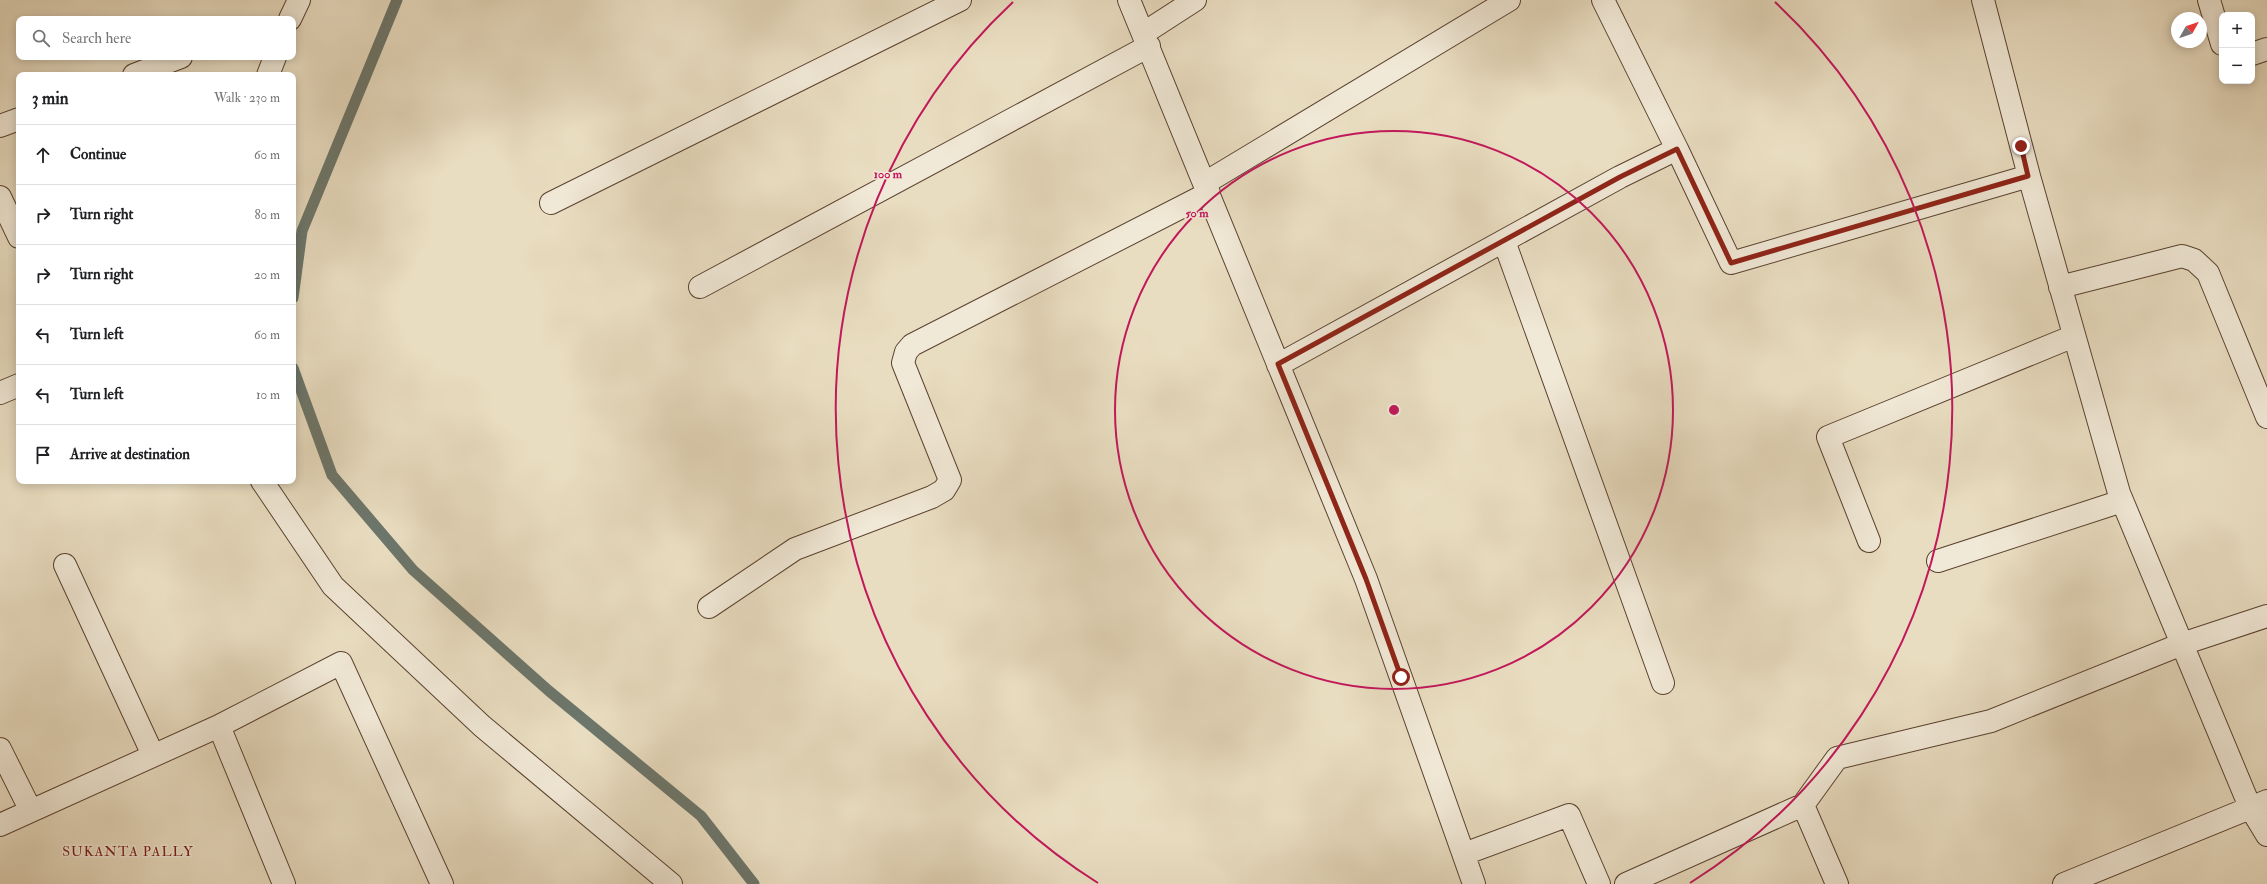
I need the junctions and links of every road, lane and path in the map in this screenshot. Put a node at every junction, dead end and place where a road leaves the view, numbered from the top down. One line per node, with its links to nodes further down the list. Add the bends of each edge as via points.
1 (960, 0): 22 (street)
2 (1129, 0): 9 (street)
3 (1194, 0): 9 (street)
4 (1509, 0): 20 (street)
5 (1603, 0): 18 (street)
6 (1982, 0): 19 (street)
7 (2209, 0): 8 (street)
8 (2219, 34)
9 (1146, 40): 20 (street); 25 (street)
10 (2267, 49): 11 (street)
11 (2255, 53)
12 (173, 60): 14 (street)
13 (274, 60): 15 (street)
14 (142, 72)
15 (269, 72)
16 (16, 120): 17 (street)
17 (0, 126)
18 (1677, 149): 19 (street, via 1731,263); 24 (street, via 1620,177)
19 (2028, 176): 26 (street)
20 (1207, 188): 28 (street); 37 (street, via 912,345 906,352 903,363 950,480 944,490 932,497 795,549)
21 (0, 197): 23 (street)
22 (550, 204)
23 (16, 231)
24 (1504, 241): 28 (street); 40 (street)
25 (700, 287)
26 (2060, 288): 27 (street); 31 (street, via 2182,256 2194,260 2208,272)
27 (2074, 336): 33 (street); 34 (street, via 1828,437)
28 (1278, 364): 49 (street, via 1366,579)
29 (16, 385): 30 (street)
30 (0, 393)
31 (2267, 417)
32 (264, 484): 52 (street, via 333,586 482,726)
33 (2122, 501): 35 (street); 39 (street)
34 (1869, 541)
35 (1938, 560)
36 (65, 564): 43 (street)
37 (709, 607)
38 (2267, 616): 39 (street)
39 (2182, 644): 44 (street); 45 (street, via 1991,721 1837,758)
40 (1663, 683)
41 (219, 726): 43 (street); 50 (street); 51 (street, via 341,663)
42 (0, 749): 46 (street)
43 (153, 755): 46 (street)
44 (2259, 804): 48 (street); 57 (street)
45 (1803, 805): 55 (street); 56 (street)
46 (31, 811): 47 (street)
47 (0, 825)
48 (2267, 835)
49 (1464, 854): 53 (street); 54 (street, via 1569,814)
50 (284, 884)
51 (442, 884)
52 (671, 884)
53 (1474, 884)
54 (1599, 884)
55 (1626, 884)
56 (1837, 884)
57 (2064, 884)

